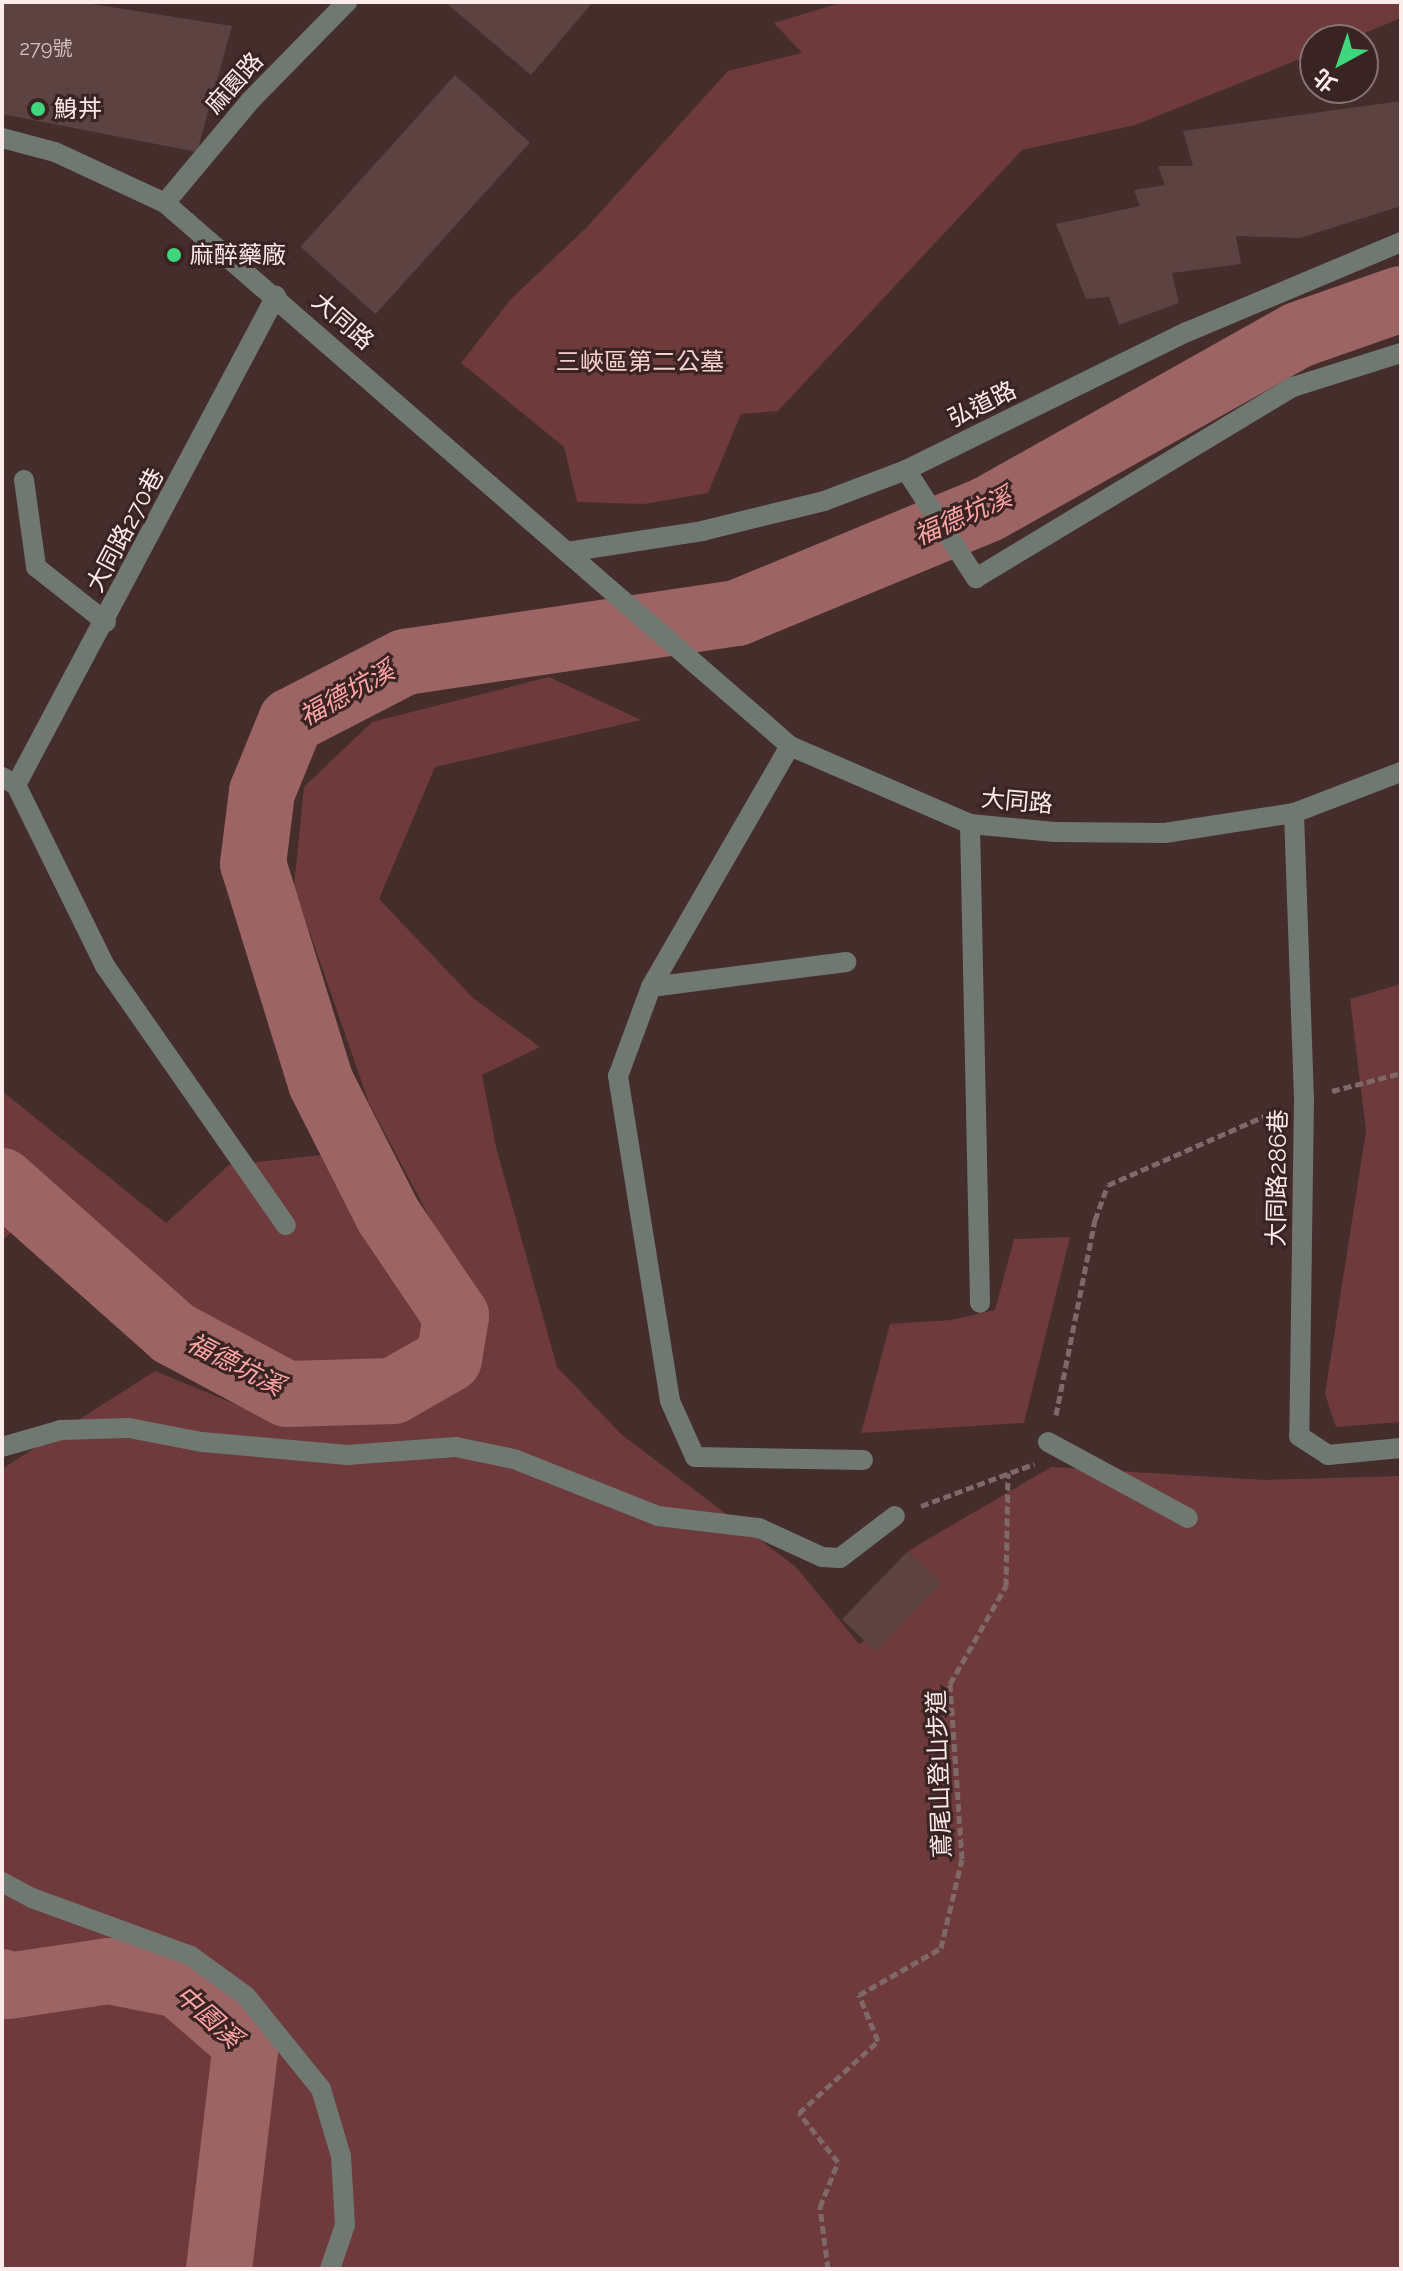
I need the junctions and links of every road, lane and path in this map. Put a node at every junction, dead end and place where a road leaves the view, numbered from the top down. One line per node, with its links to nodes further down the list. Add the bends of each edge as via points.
1 (347, 2): 3 (street, 麻園路, via 250,101)
2 (2, 138): 3 (street, 大同路, via 55,152)
3 (165, 203): 5 (street, 大同路)
4 (1401, 242): 7 (street, 弘道路, via 1187,332)
5 (276, 296): 9 (street, 大同路); 10 (street, 大同路270巷)
6 (1401, 353): 7 (street, via 1293,387 976,578)
7 (906, 470): 9 (street, 弘道路, via 824,501 717,527)
8 (24, 480): 10 (street, via 36,567)
9 (567, 552): 11 (street, 大同路)
10 (106, 622): 13 (street, 大同路270巷)
11 (790, 746): 15 (street, 大同路); 17 (street)
12 (1401, 772): 14 (street, 大同路)
13 (9, 781): 20 (street, via 105,966)
14 (1294, 813): 15 (street, 大同路, via 1165,833); 19 (street, 大同路286巷)
15 (970, 824): 21 (street)
16 (846, 962): 17 (street)
17 (651, 987): 25 (street, via 618,1076 670,1401 695,1457)
18 (1401, 1073): 19 (path)
19 (1304, 1098): 22 (path, via 1140,1166 1108,1185 1095,1220 1066,1381); 24 (street, 大同路286巷, via 1299,1436 1328,1455)
20 (286, 1225)
21 (980, 1303)
22 (1048, 1442): 26 (path, via 1031,1469); 28 (street)
23 (2, 1447): 27 (street, via 61,1430 129,1428 202,1442 347,1455 456,1447 514,1459 658,1516 759,1528 822,1557 840,1558)
24 (1401, 1448)
25 (863, 1460)
26 (1008, 1473): 27 (path); 31 (path, 鳶尾山登山步道, via 1006,1586 950,1684 962,1859 941,1948 859,1995 878,2041 799,2113 838,2162 820,2207)
27 (895, 1516)
28 (1188, 1518)
29 (2, 1882): 30 (street, via 191,1956 246,1996 321,2089 341,2156 345,2225)
30 (330, 2269)
31 (828, 2269)

